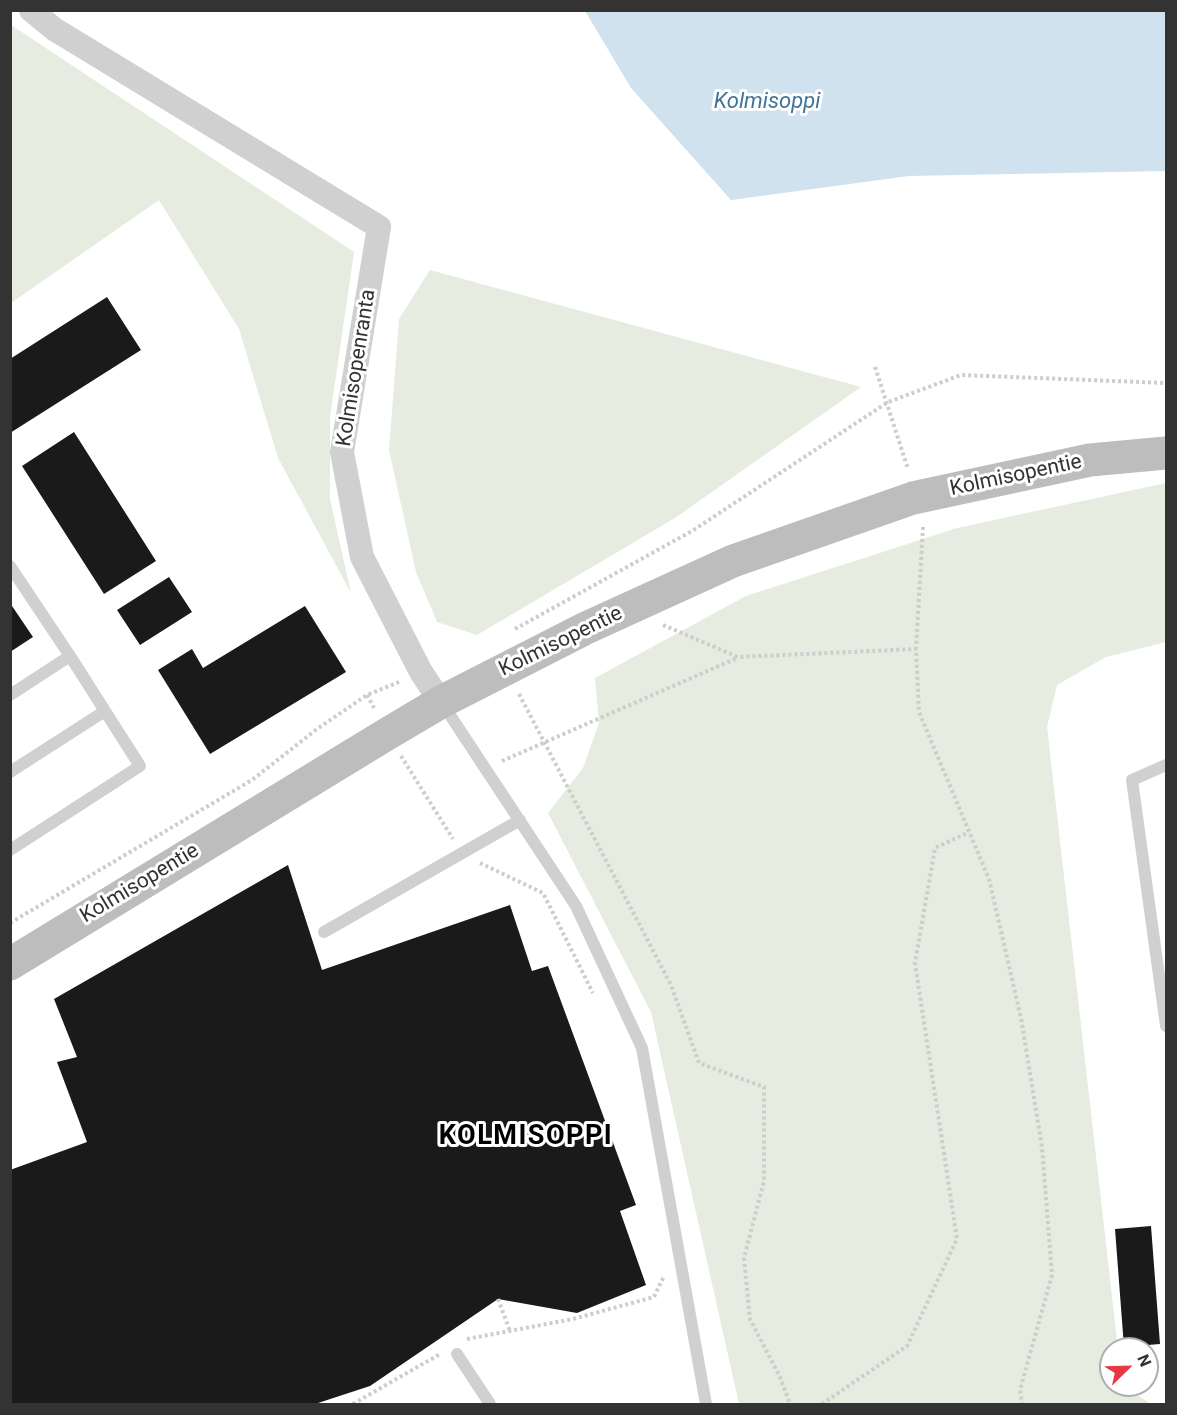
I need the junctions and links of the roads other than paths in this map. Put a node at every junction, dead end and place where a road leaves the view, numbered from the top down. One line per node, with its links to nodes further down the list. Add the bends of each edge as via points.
1 (31, 10): 6 (street, Kolmisopenranta, via 64,36 379,227 342,452 362,558 421,672)
2 (1167, 453): 6 (main road, Kolmisopentie, via 1090,460 913,498 733,561)
3 (10, 566): 4 (lane)
4 (70, 656): 5 (lane); 7 (lane)
5 (10, 695)
6 (441, 702): 10 (lane); 13 (main road, Kolmisopentie)
7 (105, 711): 9 (lane); 11 (lane, via 140,766)
8 (1167, 765): 14 (lane, via 1132,780)
9 (10, 772)
10 (520, 820): 12 (lane); 17 (lane, via 576,906 642,1048)
11 (10, 850)
12 (324, 932)
13 (10, 964)
14 (1167, 1026)
15 (450, 1353): 16 (lane)
16 (490, 1404)
17 (706, 1404)

